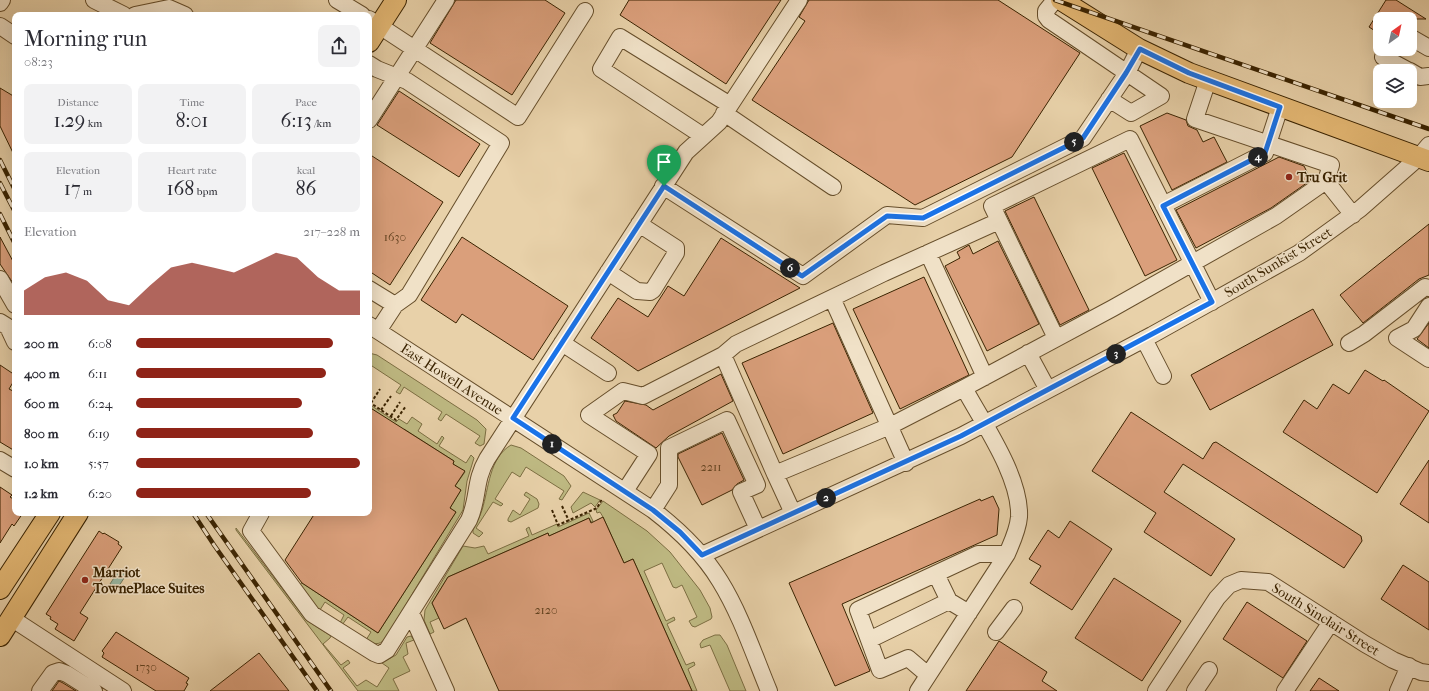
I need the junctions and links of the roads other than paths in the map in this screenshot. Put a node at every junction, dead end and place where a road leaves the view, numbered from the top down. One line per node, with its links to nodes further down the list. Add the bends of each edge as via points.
1 (2, 0): 9 (street)
2 (94, 0): 11 (street)
3 (337, 0): 14 (street)
4 (396, 0): 15 (main road)
5 (446, 0): 19 (street)
6 (800, 0): 32 (street)
7 (1055, 0): 25 (street, via 1046,12 1049,20)
8 (1061, 0): 21 (main road)
9 (0, 3)
10 (585, 11): 19 (street, via 518,117)
11 (118, 12)
12 (150, 12): 13 (street, via 169,8)
13 (178, 12)
14 (357, 12)
15 (374, 22): 19 (street)
16 (0, 26): 17 (street)
17 (12, 34)
18 (1417, 41): 20 (street)
19 (415, 48): 28 (street)
20 (1429, 48)
21 (1140, 49): 25 (street); 29 (main road, via 1167,64)
22 (1383, 57): 23 (street)
23 (1396, 64)
24 (372, 65): 28 (street)
25 (1126, 73): 30 (street); 30 (street, via 1161,96 1131,114)
26 (1417, 75): 27 (street)
27 (1429, 76)
28 (397, 77): 33 (street); 53 (street, via 501,142 409,295)
29 (1208, 80): 31 (main road); 35 (street, via 1195,119)
30 (1109, 99): 38 (street, via 1083,138 923,218 887,216 802,276)
31 (1280, 107): 35 (street); 36 (main road)
32 (727, 109): 34 (street, via 719,122); 34 (street, via 620,37 601,69); 39 (street)
33 (372, 115)
34 (703, 136): 38 (street, via 686,152)
35 (1268, 144): 37 (street, via 1331,165); 40 (street, via 1265,153)
36 (1425, 155): 41 (street, South Sunkist Street)
37 (1326, 181): 41 (street); 45 (street, via 1276,216)
38 (664, 186): 43 (street)
39 (833, 187)
40 (1163, 206): 42 (street, via 1130,139 992,206); 45 (street)
41 (1353, 215): 52 (street, South Sunkist Street, via 1302,251)
42 (999, 221): 44 (street); 59 (street)
43 (639, 224): 46 (street); 46 (street, via 676,248 676,253 653,290 637,291)
44 (928, 254): 50 (street); 68 (street)
45 (1191, 263): 52 (street); 59 (street)
46 (608, 272): 61 (street)
47 (0, 279): 51 (street)
48 (1429, 288): 62 (street, via 1425,288)
49 (372, 291): 53 (street)
50 (832, 298): 64 (street, via 736,344); 73 (street)
51 (12, 300)
52 (1212, 302): 60 (street, South Sunkist Street)
53 (394, 305): 56 (street)
54 (1429, 306): 65 (street, via 1414,329 1396,338)
55 (0, 322): 58 (street, via 8,327)
56 (372, 326)
57 (372, 328): 71 (street, East Howell Avenue)
58 (12, 336)
59 (1056, 338): 63 (street)
60 (1144, 339): 67 (street); 70 (street, South Sunkist Street)
61 (562, 343): 66 (street); 71 (street)
62 (1349, 343)
63 (1028, 353): 68 (street); 70 (street)
64 (723, 355): 77 (street); 78 (street, via 643,396 624,391 589,415 649,454)
65 (1429, 359)
66 (608, 373)
67 (1163, 376)
68 (985, 377): 69 (street)
69 (964, 388): 72 (street); 73 (street)
70 (1048, 390): 72 (street, South Sunkist Street)
71 (513, 418): 78 (street, East Howell Avenue); 92 (street, via 479,474 475,502 469,520)
72 (983, 424): 75 (street, South Sunkist Street); 86 (street, via 1017,491 1019,518)
73 (890, 426): 75 (street); 77 (street)
74 (0, 460): 76 (street)
75 (906, 463): 80 (street, South Sunkist Street)
76 (12, 467)
77 (775, 474): 80 (street)
78 (625, 491): 79 (street, East Howell Avenue)
79 (653, 510): 84 (street, via 669,485 669,448 727,420 757,485 741,492); 87 (street, East Howell Avenue, via 680,532)
80 (793, 514): 84 (street, South Sunkist Street)
81 (48, 516): 85 (main road)
82 (76, 516): 94 (main road)
83 (259, 516): 92 (street, via 250,531 312,614 379,655 387,650)
84 (758, 529): 87 (street, South Sunkist Street)
85 (29, 545): 89 (main road); 94 (main road, via 29,562 9,606)
86 (1007, 554): 88 (street, via 978,554); 93 (street)
87 (702, 555): 107 (street, East Howell Avenue, via 729,596)
88 (936, 574): 90 (street); 98 (street, via 858,610)
89 (0, 589)
90 (949, 601): 93 (street); 98 (street)
91 (1014, 608): 96 (street)
92 (410, 613): 106 (street)
93 (969, 613): 102 (street)
94 (11, 618): 97 (main road); 105 (street)
95 (1331, 622): 99 (street, South Sinclair Street, via 1365,644); 109 (street, South Sinclair Street, via 1268,582 1242,580 1229,585 1217,598); 111 (street)
96 (996, 632)
97 (0, 636)
98 (869, 640): 102 (street, via 880,670 908,658)
99 (1409, 666): 101 (street, South Sinclair Street); 112 (street)
100 (1209, 670): 110 (street)
101 (1429, 673)
102 (928, 675): 108 (street)
103 (40, 691): 104 (street, via 53,673 59,671)
104 (94, 691)
105 (123, 691)
106 (446, 691)
107 (769, 691)
108 (918, 691)
109 (1156, 691)
110 (1195, 691)
111 (1285, 691)
112 (1398, 691)

